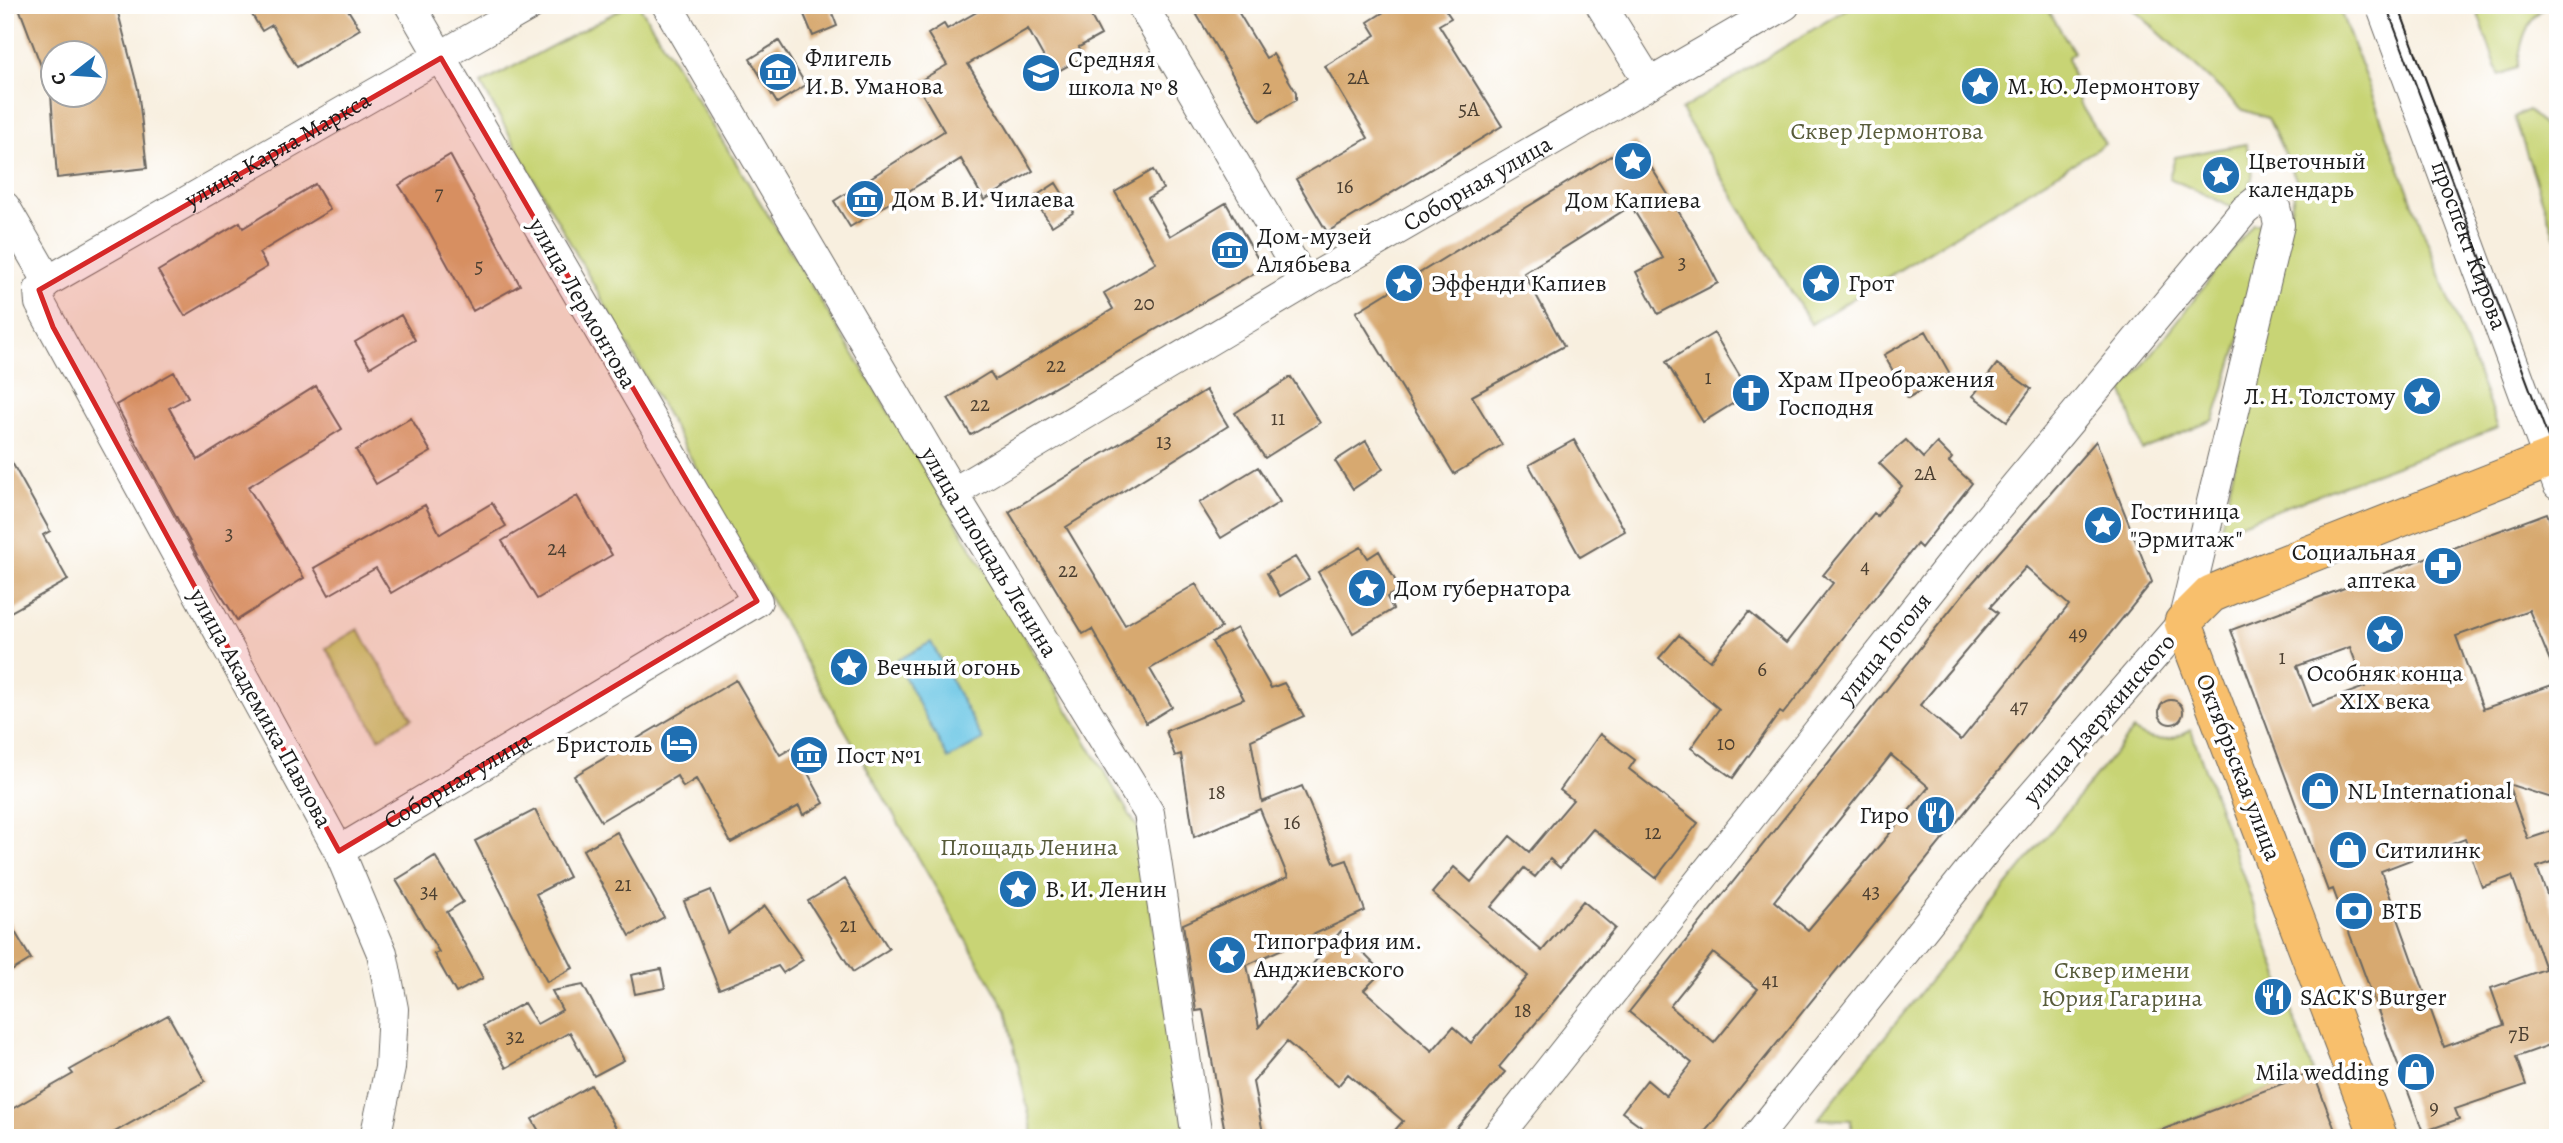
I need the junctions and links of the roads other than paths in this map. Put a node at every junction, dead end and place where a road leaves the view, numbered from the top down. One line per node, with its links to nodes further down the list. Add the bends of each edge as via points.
1 (410, 5): 8 (street, улица Лермонтова)
2 (530, 5): 8 (street, улица Карла Маркса)
3 (667, 5): 14 (street, улица площадь Ленина)
4 (1142, 5): 11 (street)
5 (1601, 5): 9 (street)
6 (1785, 5): 9 (street, Соборная улица)
7 (2381, 5): 13 (street, проспект Кирова)
8 (441, 58): 12 (street, улица Карла Маркса); 15 (street, улица Лермонтова)
9 (1649, 82): 11 (street, Соборная улица)
10 (5, 207): 12 (street, улица Академика Павлова)
11 (1305, 283): 14 (street, Соборная улица)
12 (44, 292): 17 (street, улица Академика Павлова)
13 (2554, 467): 16 (main road, улица Дзержинского, via 2220,590)
14 (953, 493): 19 (street, улица площадь Ленина, via 1149,813)
15 (757, 601): 17 (street, Соборная улица)
16 (2183, 622): 20 (street, улица Гоголя, via 2279,225 2275,206 2265,199 2245,210 1958,555); 21 (street, улица Дзержинского, via 1994,840); 22 (main road, Октябрьская улица)
17 (339, 851): 18 (street, улица Академика Павлова, via 382,953 393,1009 390,1068)
18 (375, 1138)
19 (1197, 1138)
20 (1496, 1138)
21 (1756, 1138)
22 (2379, 1138)

